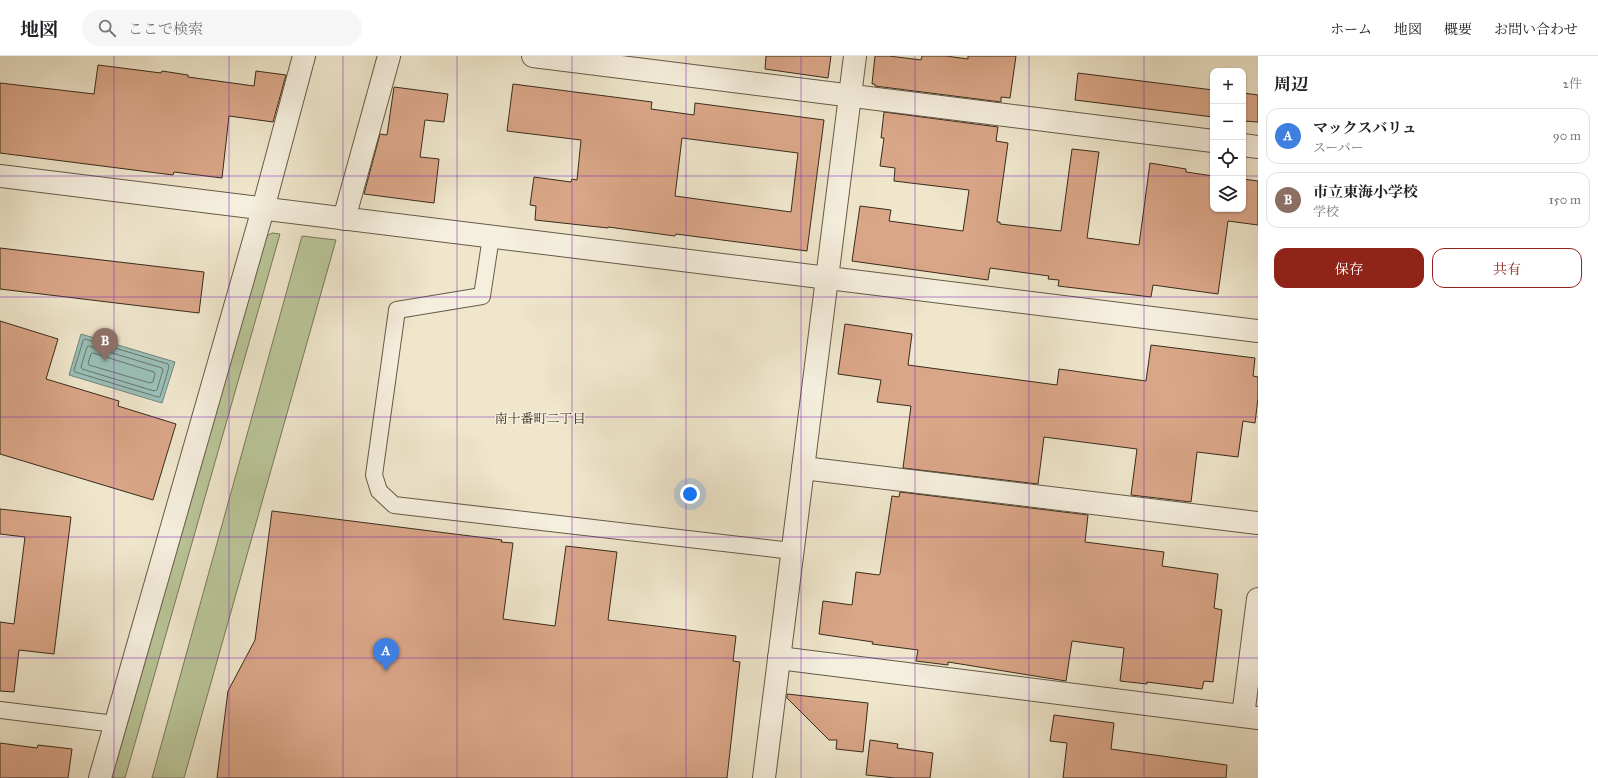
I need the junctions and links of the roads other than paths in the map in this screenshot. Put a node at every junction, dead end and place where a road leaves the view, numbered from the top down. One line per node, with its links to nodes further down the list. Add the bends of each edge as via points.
1 (304, 56): 10 (street)
2 (389, 56): 11 (street)
3 (533, 56): 5 (street)
4 (855, 56): 5 (street)
5 (850, 96): 6 (street); 13 (street)
6 (1210, 141)
7 (1246, 145): 8 (street)
8 (1258, 147)
9 (0, 176): 10 (street)
10 (263, 208): 11 (street); 22 (street)
11 (344, 220): 12 (street)
12 (491, 237): 13 (street); 17 (lane, via 482,296 397,310 374,475 379,491 394,505)
13 (827, 278): 14 (street); 15 (street)
14 (1258, 331)
15 (803, 468): 16 (street); 17 (street)
16 (1258, 523)
17 (792, 551): 19 (street)
18 (1258, 599): 21 (street)
19 (779, 658): 21 (street); 24 (street)
20 (0, 710): 22 (lane)
21 (1251, 717)
22 (115, 724): 23 (street)
23 (100, 778)
24 (764, 778)

